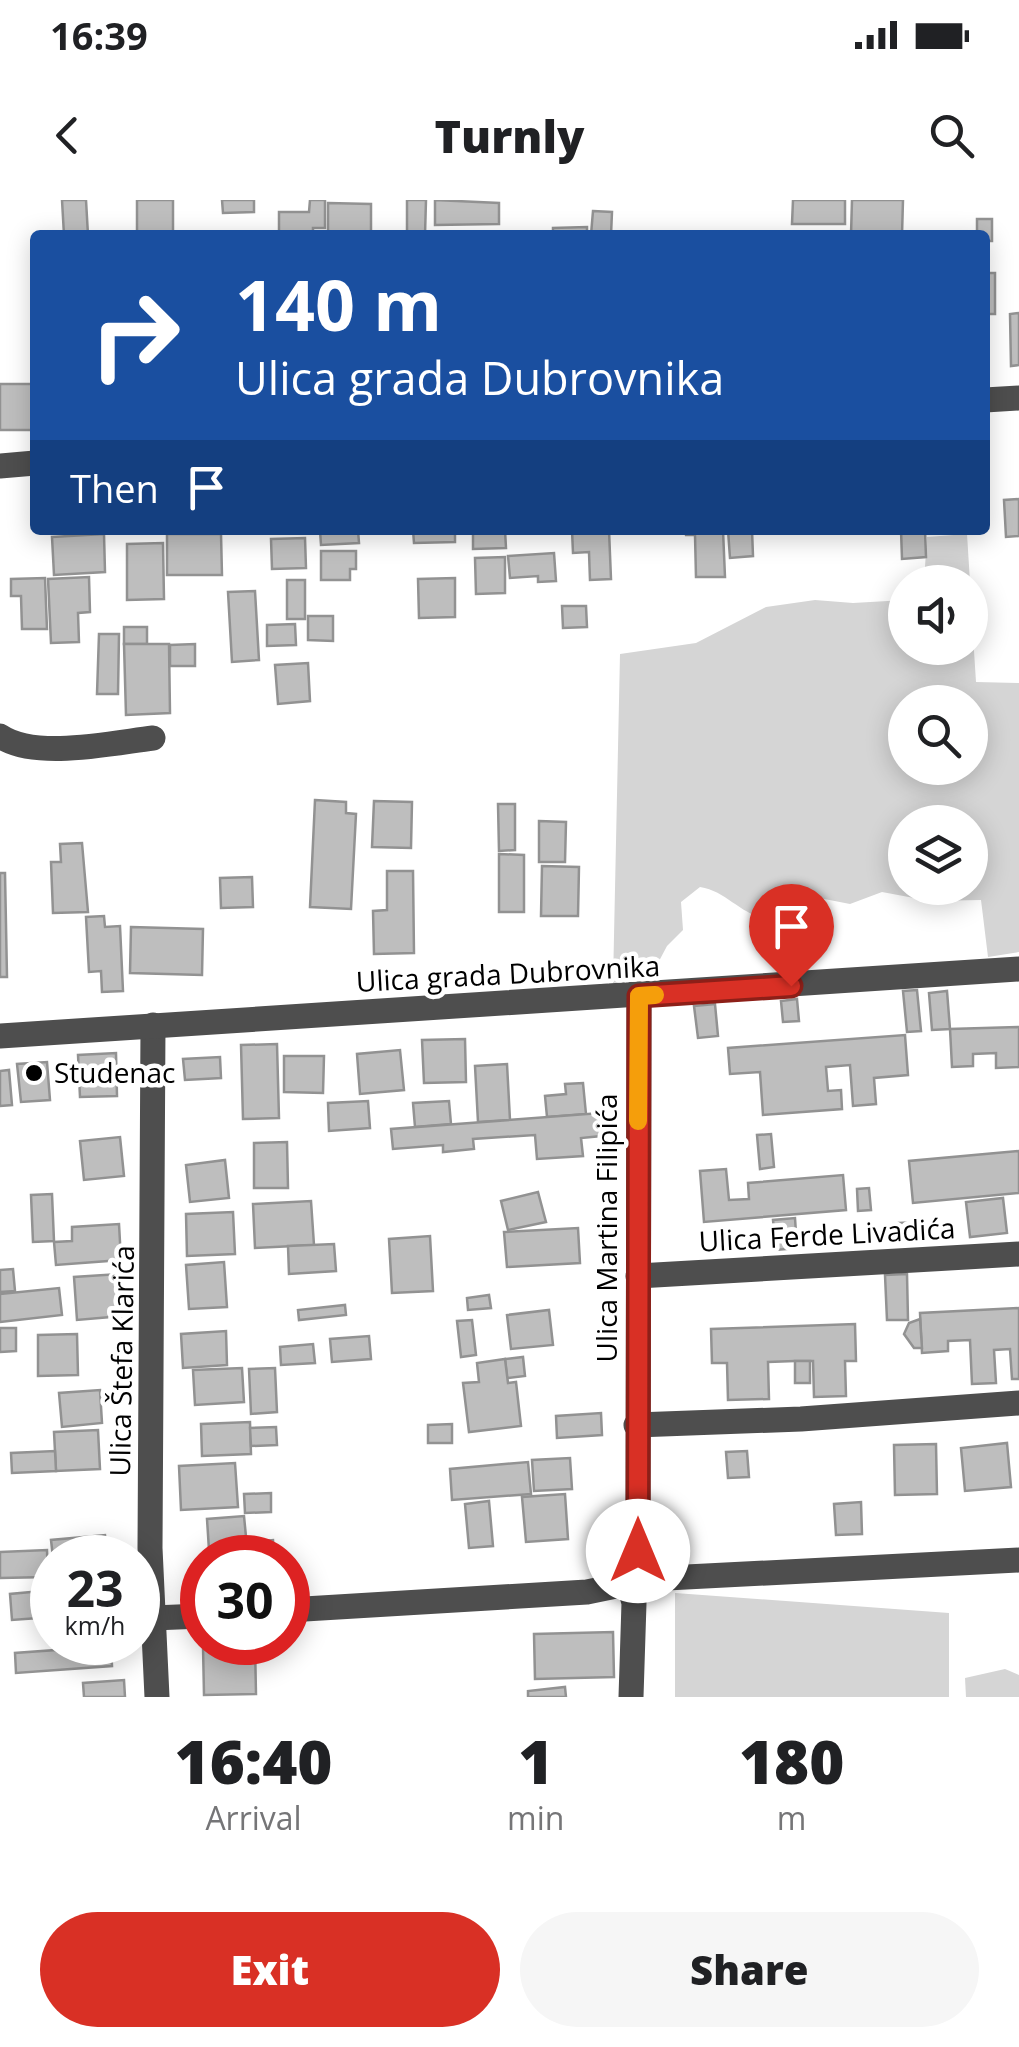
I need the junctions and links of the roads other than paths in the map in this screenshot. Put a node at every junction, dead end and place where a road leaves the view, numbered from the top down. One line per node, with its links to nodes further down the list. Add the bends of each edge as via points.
1 (1019, 398): 2 (street)
2 (990, 400)
3 (30, 463): 4 (street)
4 (0, 466)
5 (0, 736): 6 (street, via 24,748)
6 (154, 738)
7 (1019, 969): 8 (street, Ulica grada Dubrovnika)
8 (639, 996): 9 (street, Ulica grada Dubrovnika); 12 (street, Ulica Martina Filipića)
9 (153, 1025): 10 (street, Ulica grada Dubrovnika); 15 (street, Ulica Štefa Klarića)
10 (0, 1036)
11 (1019, 1254): 12 (street, Ulica Ferde Livadića)
12 (638, 1276): 14 (street, Ulica Martina Filipića)
13 (1019, 1404): 14 (street)
14 (636, 1425): 17 (street, Ulica Martina Filipića, via 638,1551)
15 (152, 1535)
16 (1019, 1560): 17 (street)
17 (628, 1580): 18 (street, via 604,1590); 21 (street, Ulica Martina Filipića, via 634,1603)
18 (310, 1609)
19 (155, 1665): 20 (street, Ulica Štefa Klarića)
20 (157, 1697)
21 (631, 1697)

